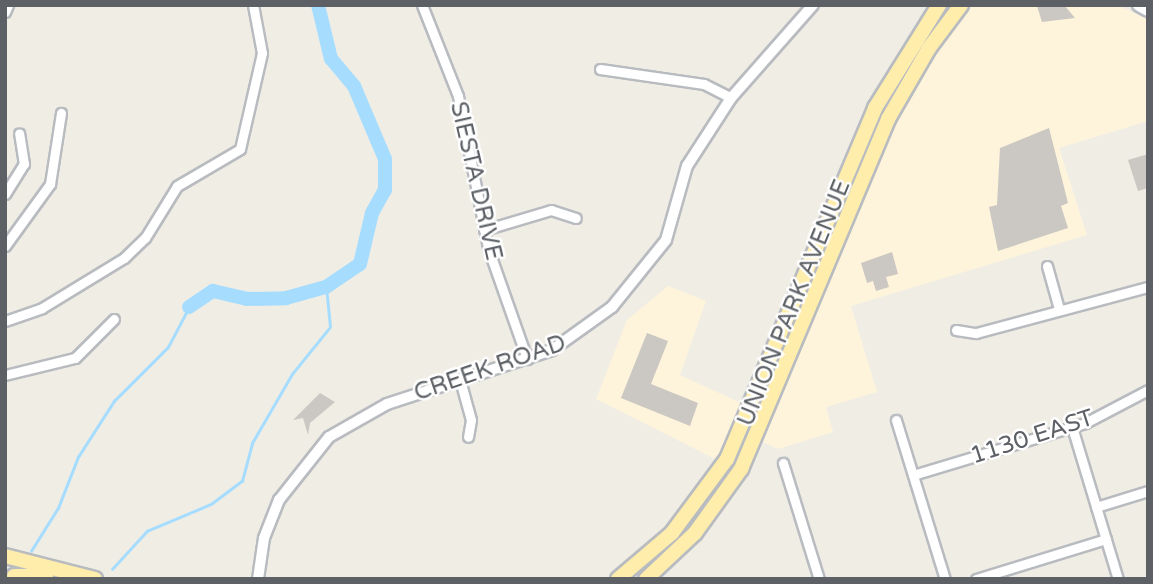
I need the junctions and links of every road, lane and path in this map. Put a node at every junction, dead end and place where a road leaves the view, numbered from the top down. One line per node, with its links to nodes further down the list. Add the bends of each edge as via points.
1 (8, 5): 9 (street)
2 (253, 5): 22 (street, via 262,53 240,149 177,186 145,238 124,258 50,304)
3 (422, 5): 16 (street, SIESTA DRIVE, via 458,96)
4 (813, 5): 11 (street, CREEK ROAD)
5 (939, 5): 41 (main road, UNION PARK AVENUE, via 875,108 727,459 672,533)
6 (961, 5): 42 (main road, UNION PARK AVENUE, via 929,48 888,119 741,469 695,533)
7 (1139, 5): 8 (main road)
8 (1148, 10)
9 (5, 12)
10 (600, 69): 11 (street, via 705,83)
11 (731, 98): 24 (street, CREEK ROAD, via 687,166 666,240 644,273 593,326)
12 (61, 113): 17 (street, via 50,184)
13 (19, 133): 14 (street, via 24,164)
14 (5, 194)
15 (576, 218): 16 (street, via 551,210)
16 (484, 230): 24 (street, SIESTA DRIVE)
17 (5, 246)
18 (1047, 266): 20 (street)
19 (1148, 288): 20 (street)
20 (1059, 309): 23 (street, via 976,332)
21 (114, 319): 25 (street, via 75,358)
22 (5, 321)
23 (956, 330)
24 (527, 359): 26 (street, CREEK ROAD)
25 (5, 375)
26 (460, 380): 30 (street, via 471,420); 40 (street, CREEK ROAD, via 364,415 307,459 274,511)
27 (1148, 390): 29 (street, 1130 EAST)
28 (896, 421): 32 (street)
29 (1072, 427): 32 (street, 1130 EAST); 34 (street)
30 (468, 437)
31 (783, 463): 43 (street)
32 (913, 475): 44 (street)
33 (1148, 491): 34 (street)
34 (1096, 507): 35 (street)
35 (1106, 539): 45 (street); 46 (street)
36 (5, 556): 37 (main road)
37 (63, 570): 38 (main road, via 56,578 28,572); 39 (main road)
38 (15, 576)
39 (95, 579)
40 (258, 579)
41 (618, 579)
42 (646, 579)
43 (819, 579)
44 (945, 579)
45 (976, 579)
46 (1118, 579)

